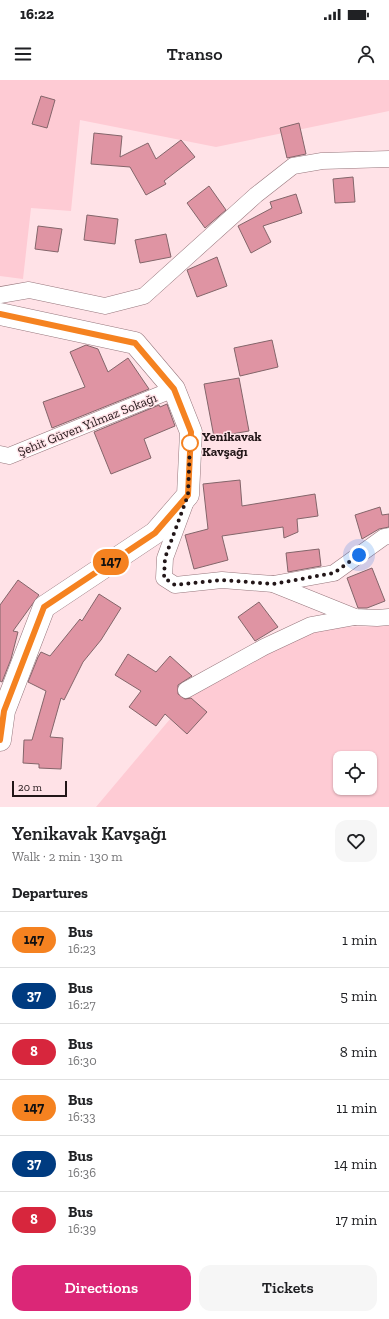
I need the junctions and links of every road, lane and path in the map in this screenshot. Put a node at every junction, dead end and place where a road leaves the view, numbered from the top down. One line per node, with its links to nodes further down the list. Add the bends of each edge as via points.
1 (389, 159): 2 (street, via 322,161 294,166 256,195 144,296 105,306 29,290)
2 (0, 295)
3 (0, 314): 4 (street, via 135,343)
4 (174, 389): 5 (street, Şehit Güven Yılmaz Sokağı, via 9,456); 6 (street, via 191,432)
5 (0, 454)
6 (188, 495): 8 (street, via 165,558 164,578 175,585 222,580); 12 (street, via 155,533 44,607)
7 (389, 536): 8 (street, via 334,573)
8 (273, 584): 9 (street)
9 (354, 617): 10 (street); 11 (street, via 311,625 264,647)
10 (389, 617)
11 (186, 690)
12 (2, 708): 13 (street)
13 (0, 740)

